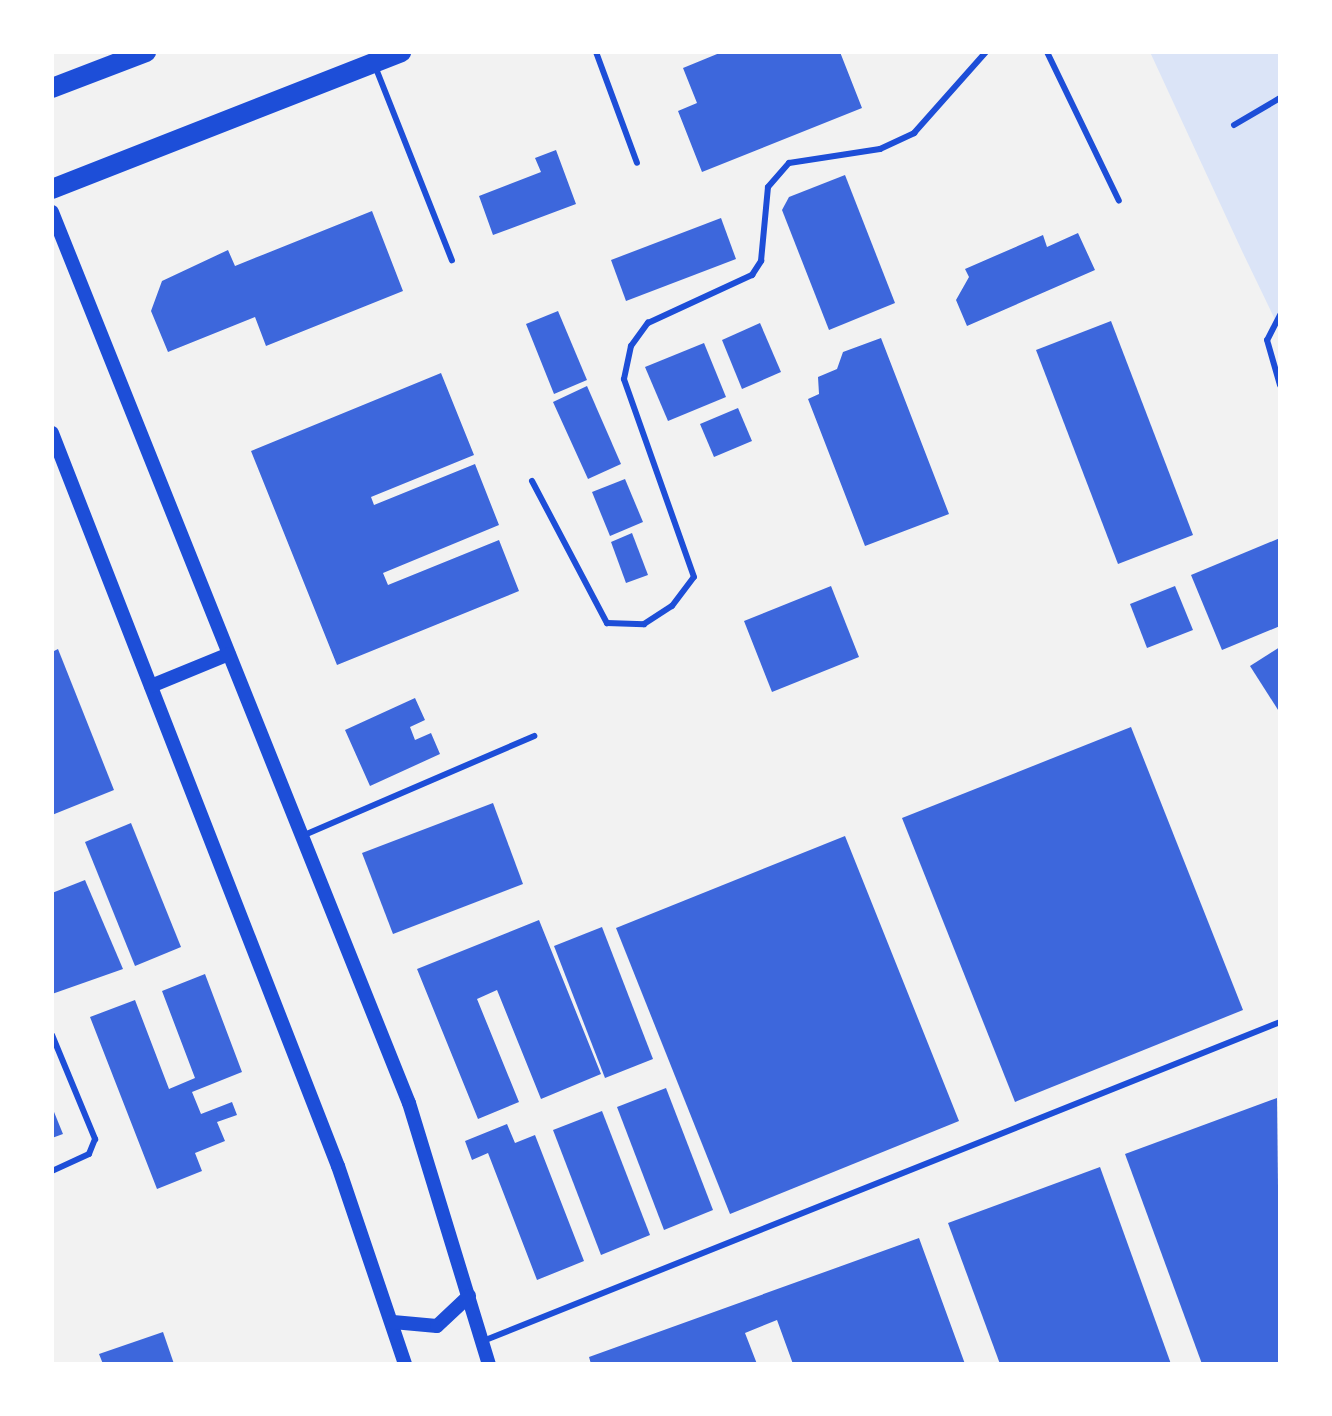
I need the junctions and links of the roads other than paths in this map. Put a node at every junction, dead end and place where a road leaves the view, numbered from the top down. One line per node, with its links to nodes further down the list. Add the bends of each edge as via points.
1 (146, 52): 7 (main road)
2 (401, 52): 6 (main road)
3 (596, 52): 10 (lane)
4 (986, 52): 18 (lane, via 914,133 880,149 789,163 768,187 761,261 752,275 648,323 631,346 624,379 694,577 680,599 644,624 607,623)
5 (1047, 52): 12 (lane)
6 (374, 63): 11 (main road); 14 (lane)
7 (52, 88)
8 (1280, 98): 9 (lane)
9 (1234, 125)
10 (637, 163)
11 (52, 189)
12 (1119, 201)
13 (52, 212): 19 (street)
14 (452, 260)
15 (1280, 315): 16 (lane, via 1267,340)
16 (1280, 385)
17 (52, 433): 20 (street)
18 (532, 481)
19 (229, 654): 20 (street); 22 (street)
20 (151, 686): 27 (street)
21 (534, 736): 22 (lane)
22 (302, 836): 26 (street, via 409,1103)
23 (1280, 1022): 28 (lane)
24 (52, 1035): 25 (lane, via 95,1139 89,1154)
25 (52, 1171)
26 (469, 1296): 27 (street, via 437,1326); 28 (street)
27 (393, 1322): 29 (street)
28 (483, 1341): 30 (street)
29 (405, 1364)
30 (489, 1364)

